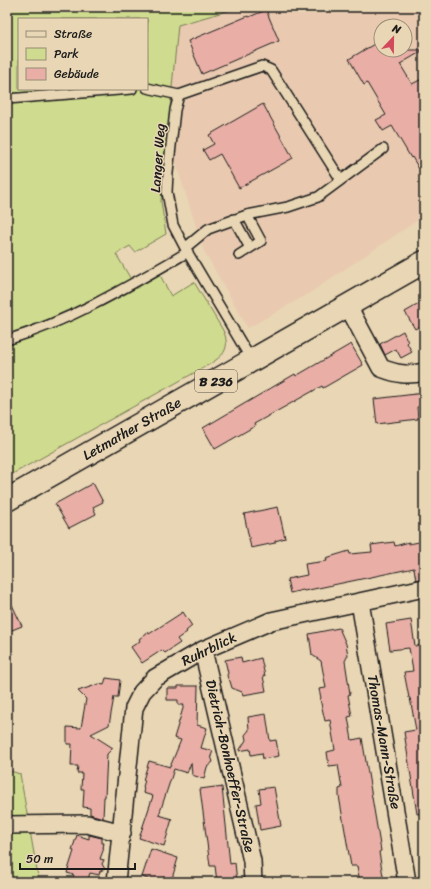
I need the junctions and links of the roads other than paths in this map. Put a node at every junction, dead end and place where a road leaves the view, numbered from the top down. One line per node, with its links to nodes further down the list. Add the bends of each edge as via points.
1 (148, 88): 3 (lane)
2 (120, 90): 4 (lane)
3 (178, 95): 6 (lane, via 262,66 271,70); 10 (lane, Langer Weg, via 167,192 173,225)
4 (7, 99)
5 (384, 149): 6 (lane)
6 (341, 180): 7 (lane, via 318,197 288,207)
7 (247, 214): 8 (lane); 9 (lane, via 261,241)
8 (234, 219): 9 (lane); 10 (lane, via 208,229)
9 (250, 248): 11 (lane)
10 (187, 250): 14 (lane, via 110,297 23,336); 15 (lane, Langer Weg)
11 (239, 255)
12 (424, 262): 13 (main road, Letmather Straße / B 236)
13 (348, 306): 15 (main road, Letmather Straße / B 236); 16 (street, via 381,368 396,374 414,375)
14 (7, 340)
15 (252, 361): 17 (main road, Letmather Straße / B 236)
16 (424, 372)
17 (7, 500)
18 (424, 588): 19 (street, Ruhrblick)
19 (360, 602): 20 (street, Ruhrblick, via 271,621); 25 (street, Thomas-Mann-Straße)
20 (203, 650): 22 (street, Ruhrblick, via 155,678 142,692 134,708); 24 (street, Dietrich-Bonhoeffer-Straße, via 252,861)
21 (7, 825): 22 (street, via 86,824)
22 (122, 833): 23 (street, Ruhrblick)
23 (116, 882)
24 (253, 882)
25 (407, 882)

